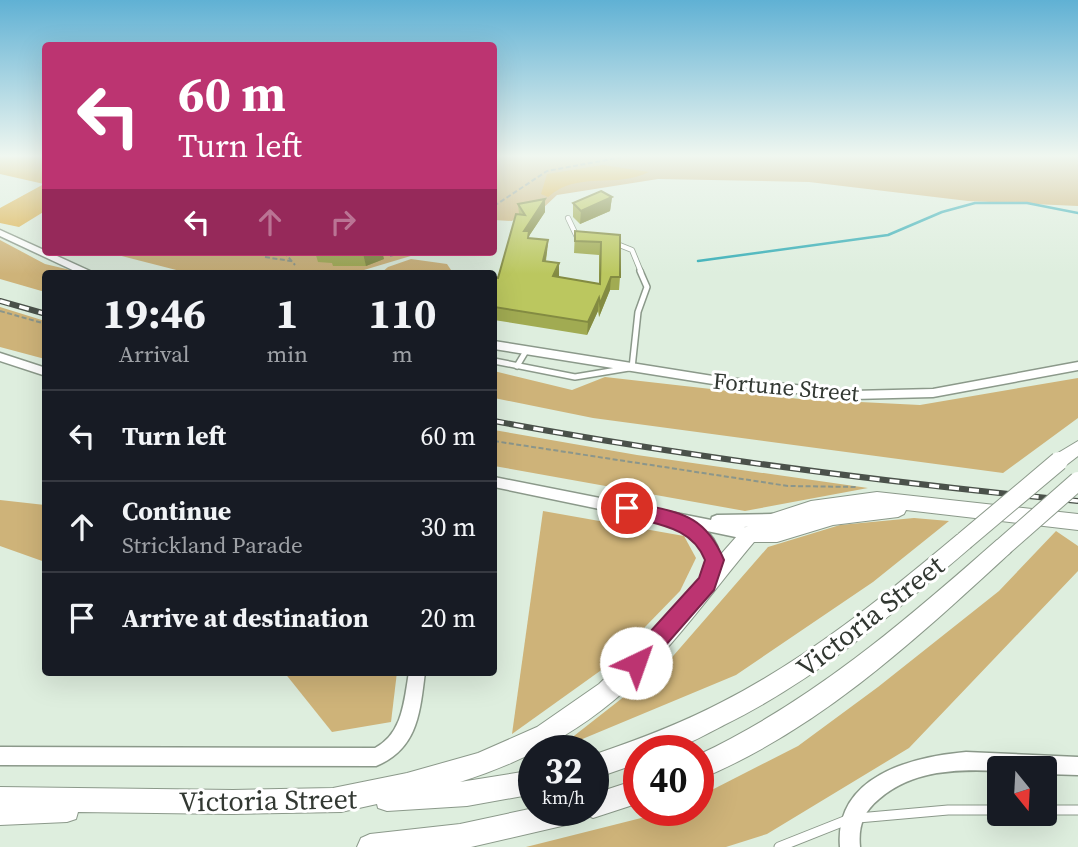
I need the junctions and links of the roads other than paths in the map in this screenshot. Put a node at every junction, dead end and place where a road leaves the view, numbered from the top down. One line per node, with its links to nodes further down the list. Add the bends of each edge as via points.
1 (568, 218): 3 (lane, via 578,239)
2 (0, 233): 5 (street)
3 (584, 241)
4 (607, 242): 14 (lane, via 632,250 647,287 639,306)
5 (42, 252)
6 (50, 256): 7 (street)
7 (80, 270)
8 (497, 346): 9 (street, Fortune Street)
9 (526, 351): 12 (lane); 14 (street, Fortune Street)
10 (0, 357): 15 (street)
11 (497, 362): 12 (lane)
12 (517, 366): 14 (lane, via 566,379)
13 (1078, 366): 14 (street, Fortune Street, via 967,388 899,395 813,392)
14 (631, 368)
15 (42, 371)
16 (1078, 447): 27 (main road, Victoria Street, bridge, via 842,643 723,716)
17 (1078, 481): 29 (main road, Victoria Street, bridge, via 917,624 834,690 768,733)
18 (497, 483): 20 (street)
19 (965, 509): 22 (main road, via 866,499); 23 (main road); 24 (main road, via 876,510 782,533)
20 (654, 514): 21 (street); 22 (street, via 727,522)
21 (671, 518): 24 (street); 25 (street, via 692,527 710,545 715,564)
22 (785, 518): 24 (main road)
23 (1078, 522)
24 (750, 534): 25 (main road)
25 (707, 583): 33 (main road, via 626,674 545,735 450,775)
26 (416, 676): 28 (street, via 408,724 397,744 376,757)
27 (677, 735)
28 (0, 756)
29 (714, 760)
30 (1078, 766): 39 (street, via 957,762 918,766 871,791)
31 (518, 785): 33 (main road, Victoria Street, via 467,794)
32 (0, 799): 34 (main road, Victoria Street)
33 (333, 800): 34 (main road, Victoria Street)
34 (233, 802): 38 (main road)
35 (987, 810): 39 (lane)
36 (1057, 810): 37 (lane)
37 (1078, 810)
38 (0, 813)
39 (853, 819): 42 (lane); 43 (street)
40 (518, 824): 41 (main road)
41 (370, 847)
42 (779, 847)
43 (849, 847)

